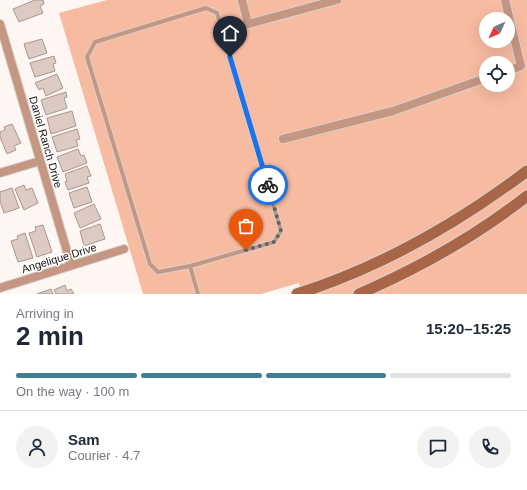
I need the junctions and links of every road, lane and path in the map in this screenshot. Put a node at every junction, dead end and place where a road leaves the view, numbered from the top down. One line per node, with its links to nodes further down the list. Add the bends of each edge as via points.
1 (242, 0): 2 (street, via 248,24)
2 (337, 0)
3 (505, 0): 5 (street, via 521,66)
4 (0, 24): 8 (street, Daniel Ranch Drive)
5 (515, 68)
6 (479, 80): 7 (street, via 393,111)
7 (283, 139)
8 (40, 161): 10 (street); 13 (street, Daniel Ranch Drive)
9 (527, 171): 17 (main road, via 456,220 407,248 325,285)
10 (0, 173)
11 (527, 196): 18 (main road, via 468,238)
12 (124, 249): 13 (street, Angelique Drive)
13 (71, 265): 15 (street, Angelique Drive)
14 (190, 266): 14 (lane, via 158,272 150,264 87,57 95,42 206,8 217,13 281,231 274,242); 16 (lane)
15 (0, 288)
16 (198, 294)
17 (297, 294)
18 (359, 294)

